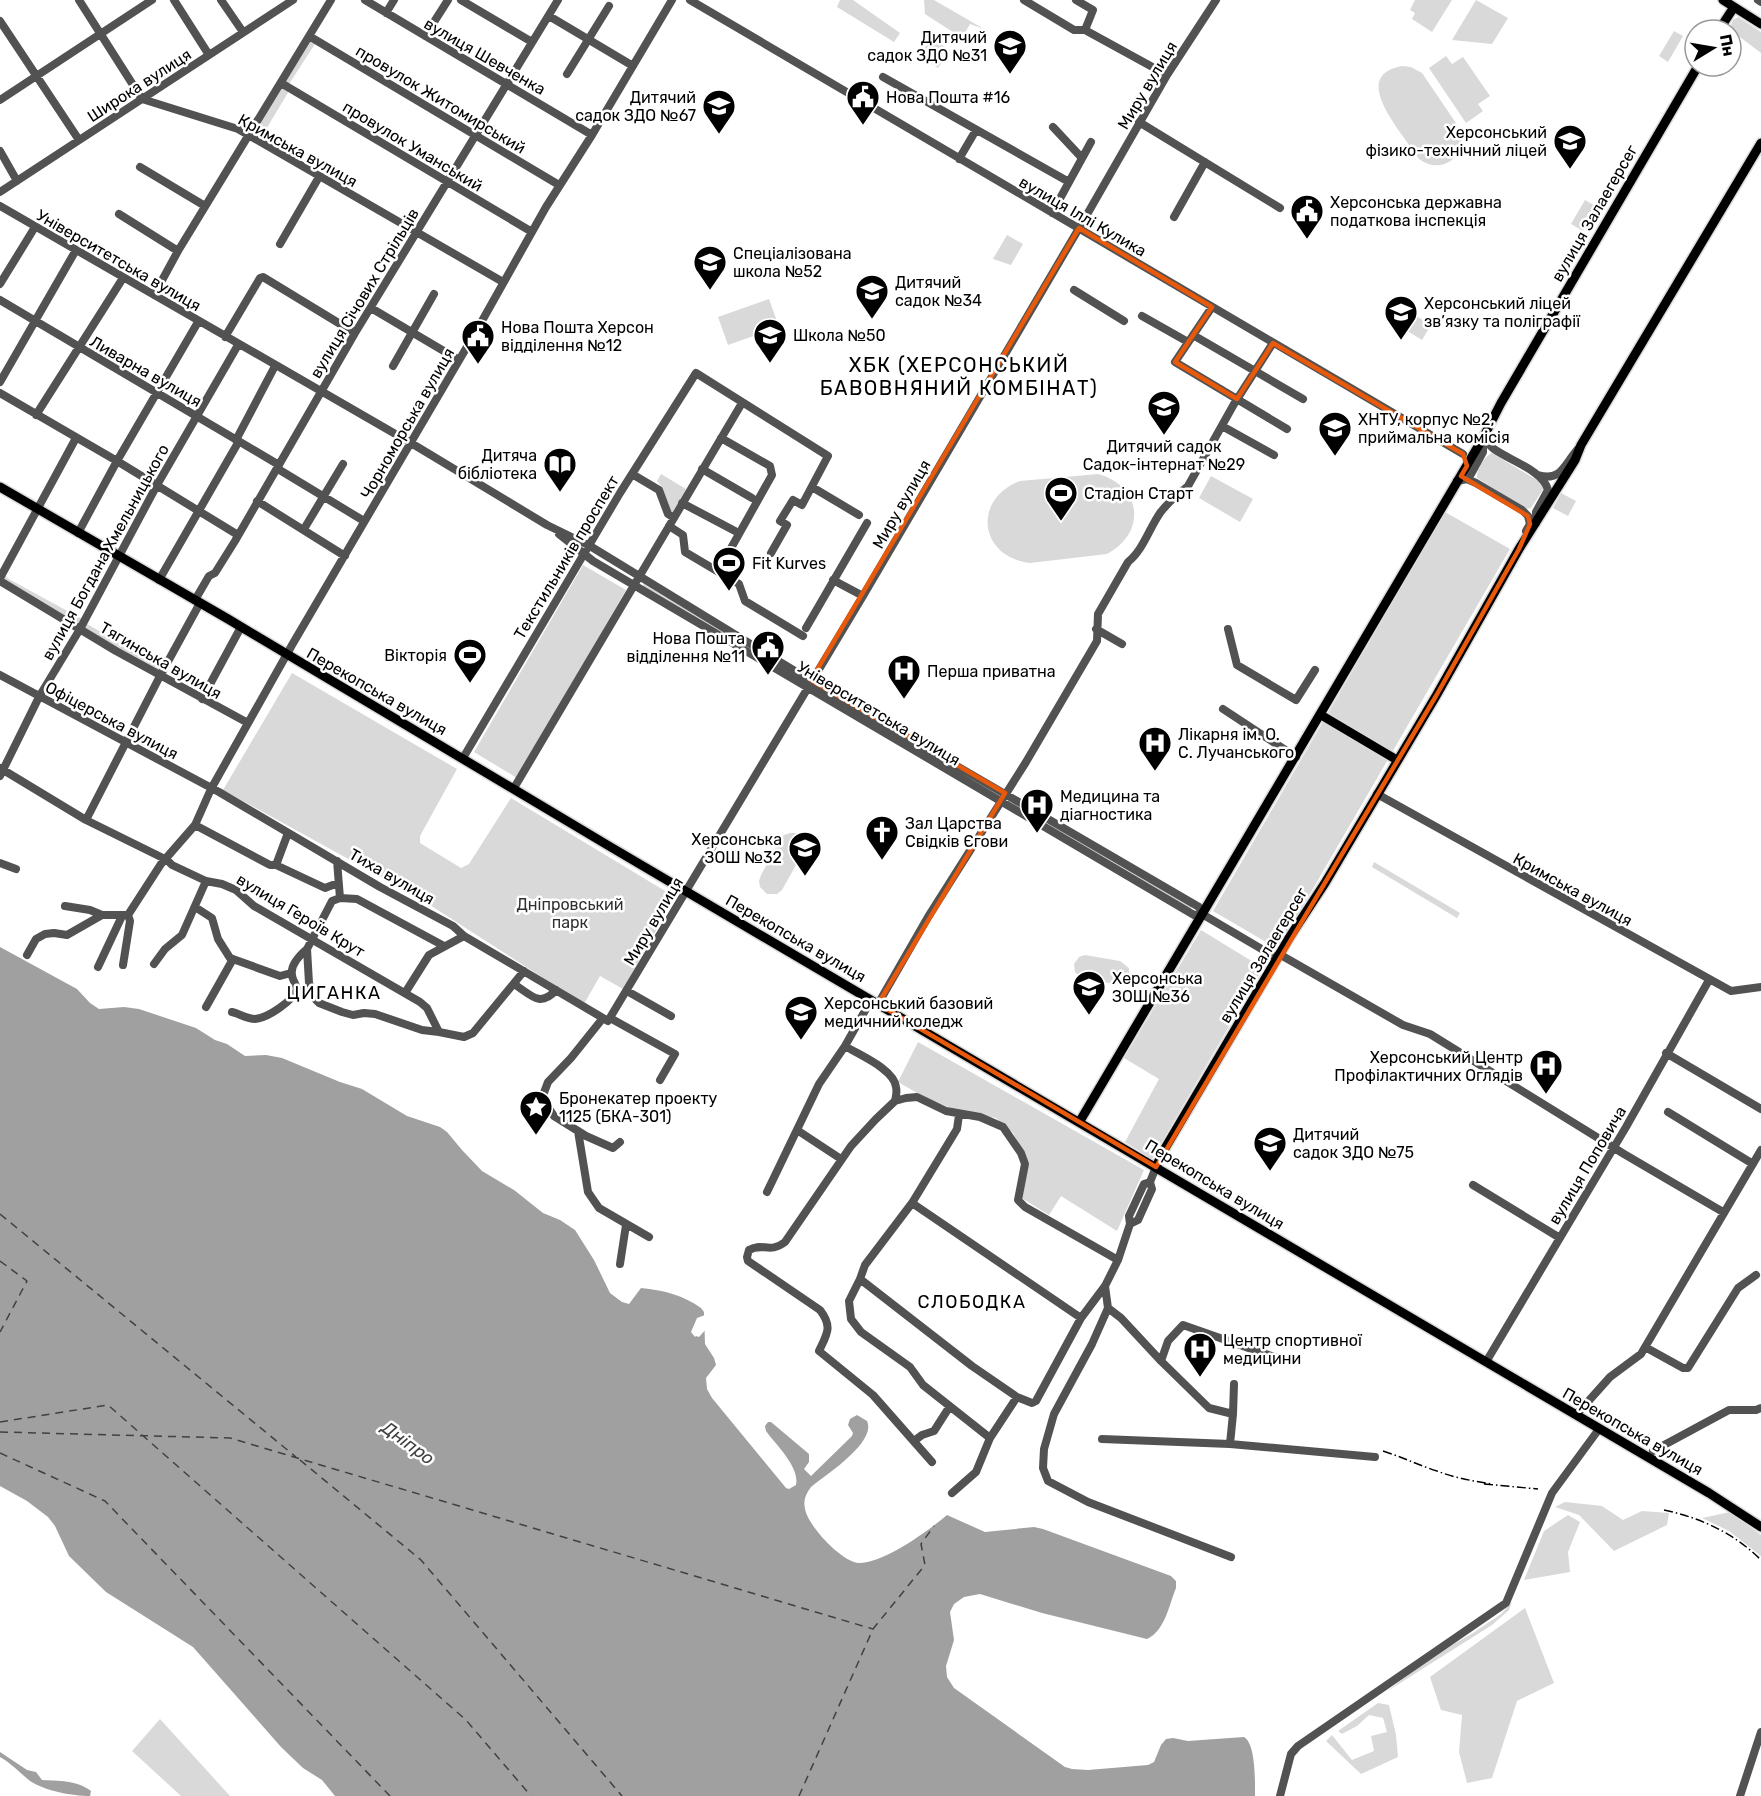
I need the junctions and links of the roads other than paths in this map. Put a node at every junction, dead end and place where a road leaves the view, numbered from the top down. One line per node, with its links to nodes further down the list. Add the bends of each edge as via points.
1 (79, 0): 27 (street)
2 (152, 0): 27 (street)
3 (174, 0): 32 (street)
4 (221, 0): 26 (street)
5 (293, 0): 26 (street, Широка вулиця)
6 (331, 0): 28 (street)
7 (364, 0): 20 (street, вулиця Шевченка)
8 (394, 0): 20 (street)
9 (448, 0): 29 (street)
10 (461, 0): 31 (street)
11 (558, 0): 21 (street, вулиця Січових Стрільців)
12 (672, 0): 33 (street, Чорноморська вулиця)
13 (690, 0): 54 (street, вулиця Іллі Кулика)
14 (1024, 0): 25 (street, via 1074,30)
15 (1077, 0): 25 (street, via 1093,10)
16 (1216, 0): 35 (street, Миру вулиця)
17 (1723, 0): 19 (main road)
18 (609, 6): 30 (street)
19 (1734, 7): 22 (main road); 24 (main road)
20 (386, 13): 29 (street, вулиця Шевченка)
21 (549, 15): 30 (street); 31 (street, вулиця Січових Стрільців)
22 (1727, 18)
23 (0, 21): 36 (street)
24 (1761, 24)
25 (1085, 30): 35 (street)
26 (243, 32): 32 (street, Широка вулиця)
27 (100, 33): 36 (street); 41 (street)
28 (309, 36): 39 (street); 47 (street, провулок Житомирський)
29 (425, 36): 40 (street, вулиця Шевченка)
30 (589, 40): 33 (street); 34 (street)
31 (532, 42): 40 (street, вулиця Січових Стрільців)
32 (210, 55): 41 (street, Широка вулиця)
33 (633, 66): 48 (street, Чорноморська вулиця)
34 (567, 74)
35 (1167, 75): 43 (street, Миру вулиця)
36 (37, 77): 42 (street); 49 (street)
37 (883, 77): 45 (street)
38 (1691, 78): 114 (main road, вулиця Залаегерсег)
39 (281, 83): 46 (street); 59 (street, провулок Уманський)
40 (507, 84): 47 (street, вулиця Січових Стрільців); 48 (street, вулиця Шевченка)
41 (142, 99): 46 (street, Кримська вулиця); 49 (street, Широка вулиця)
42 (0, 100)
43 (1139, 122): 55 (street); 70 (street, Миру вулиця)
44 (1053, 127): 53 (street)
45 (976, 130): 54 (street); 60 (street)
46 (248, 135): 57 (street, Кримська вулиця); 64 (street)
47 (476, 135): 59 (street, вулиця Січових Стрільців); 61 (street, провулок Житомирський)
48 (592, 135): 61 (street, Чорноморська вулиця)
49 (78, 140): 58 (street, Широка вулиця)
50 (1091, 142): 53 (street)
51 (1761, 143): 117 (main road)
52 (0, 151): 58 (street)
53 (1082, 158): 60 (street)
54 (959, 159): 66 (street, вулиця Іллі Кулика)
55 (1205, 162): 65 (street); 68 (street)
56 (140, 167): 64 (street)
57 (319, 177): 71 (street, Кримська вулиця); 73 (street)
58 (17, 181): 62 (street, Широка вулиця)
59 (447, 181): 71 (street, вулиця Січових Стрільців); 72 (street, провулок Уманський)
60 (1069, 182): 66 (street)
61 (559, 185): 72 (street, Чорноморська вулиця)
62 (0, 192)
63 (0, 206): 69 (street, Університетська вулиця)
64 (205, 206): 75 (street)
65 (1280, 208)
66 (1052, 213): 70 (street, вулиця Іллі Кулика)
67 (119, 214): 75 (street)
68 (1174, 217)
69 (35, 227): 74 (street, Університетська вулиця); 78 (street)
70 (1079, 228): 83 (street, вулиця Іллі Кулика); 164 (street, Миру вулиця)
71 (415, 232): 77 (street, Кримська вулиця); 84 (street, вулиця Січових Стрільців)
72 (532, 232): 77 (street, Чорноморська вулиця)
73 (280, 244)
74 (76, 250): 76 (street, Університетська вулиця); 87 (street)
75 (178, 251): 81 (street)
76 (123, 278): 81 (street, Університетська вулиця); 96 (street)
77 (503, 282): 97 (street, Чорноморська вулиця)
78 (0, 284)
79 (1074, 290): 86 (street)
80 (434, 294): 90 (street)
81 (154, 295): 88 (street, Університетська вулиця)
82 (0, 300): 87 (street, Ливарна вулиця)
83 (1212, 307): 91 (street); 94 (street, вулиця Іллі Кулика)
84 (371, 308): 89 (street, вулиця Січових Стрільців); 90 (street)
85 (1142, 316): 93 (street)
86 (1124, 321)
87 (34, 322): 96 (street, Ливарна вулиця); 101 (street)
88 (198, 322): 92 (street, Університетська вулиця); 104 (street)
89 (355, 333): 92 (street, via 263,277); 102 (street, вулиця Січових Стрільців)
90 (412, 333): 97 (street); 99 (street)
91 (1193, 335): 93 (street); 100 (street)
92 (225, 337): 95 (street, Університетська вулиця)
93 (1188, 342): 105 (street, via 1175,362)
94 (1273, 343): 100 (street); 120 (street, вулиця Іллі Кулика)
95 (238, 345): 98 (street, Університетська вулиця); 109 (street, вулиця Богдана Хмельницького)
96 (80, 348): 104 (street, Ливарна вулиця); 108 (street)
97 (459, 360): 116 (street, Чорноморська вулиця)
98 (275, 366): 102 (street, Університетська вулиця); 115 (street)
99 (393, 366)
100 (1255, 371): 105 (street); 106 (street)
101 (0, 382)
102 (320, 392): 116 (street, Університетська вулиця); 124 (street, вулиця Січових Стрільців)
103 (0, 393): 108 (street)
104 (157, 393): 109 (street, Ливарна вулиця); 122 (street)
105 (1237, 399): 110 (street); 111 (street)
106 (1303, 399)
107 (742, 403): 113 (street); 127 (street, Текстильників проспект, via 696,373); 133 (street, via 828,456)
108 (36, 415): 112 (street)
109 (196, 415): 115 (street, Ливарна вулиця); 131 (street, вулиця Богдана Хмельницького)
110 (1222, 426): 121 (street); 168 (street, via 1188,486 1161,513 1128,562 1098,614)
111 (1287, 429)
112 (76, 438): 122 (street); 138 (street)
113 (721, 438): 125 (street); 154 (street, via 770,466 772,475)
114 (1483, 438): 118 (street); 119 (main road, вулиця Залаегерсег)
115 (237, 440): 124 (street, Ливарна вулиця); 141 (street)
116 (411, 443): 144 (street, Чорноморська вулиця); 146 (street, Університетська вулиця)
117 (1581, 446): 128 (street, via 1560,474); 140 (main road, вулиця Залаегерсег)
118 (1494, 449): 119 (street); 128 (street)
119 (1479, 452): 120 (street); 126 (main road, вулиця Залаегерсег)
120 (1463, 454): 126 (street)
121 (1274, 455)
122 (117, 461): 131 (street); 150 (street)
123 (343, 464): 134 (street)
124 (278, 467): 134 (street, Ливарна вулиця); 136 (street, вулиця Січових Стрільців)
125 (702, 469): 135 (street); 137 (street)
126 (1469, 470): 129 (main road, вулиця Залаегерсег); 130 (street)
127 (632, 474): 143 (street, via 659,490 668,514); 152 (street, Текстильників проспект)
128 (1537, 475): 140 (street, via 1547,483 1548,490)
129 (1457, 481): 130 (street, via 1467,479); 179 (main road)
130 (1476, 483): 139 (street)
131 (157, 485): 141 (street); 158 (street, вулиця Богдана Хмельницького)
132 (0, 487): 138 (main road, Перекопська вулиця)
133 (812, 487): 142 (street); 155 (street, via 802,505 793,500 780,521 787,525)
134 (325, 497): 144 (street, Ливарна вулиця); 148 (street)
135 (752, 498)
136 (257, 501): 148 (street); 151 (street, вулиця Січових Стрільців)
137 (682, 503): 143 (street); 149 (street)
138 (38, 508): 150 (main road, Перекопська вулиця); 160 (street)
139 (1522, 510): 140 (street); 153 (street, via 1530,524)
140 (1541, 510): 153 (main road, вулиця Залаегерсег)
141 (198, 511): 151 (street); 161 (street)
142 (859, 515)
143 (674, 518): 147 (street)
144 (364, 521): 157 (street, Чорноморська вулиця)
145 (867, 523): 162 (street)
146 (547, 525): 152 (street, Університетська вулиця); 156 (street, Університетська вулиця)
147 (669, 526): 159 (street); 162 (street, via 683,535 685,552 739,584 745,601 804,632)
148 (304, 530): 157 (street)
149 (735, 531)
150 (78, 533): 158 (main road, Перекопська вулиця)
151 (238, 535): 165 (street, вулиця Січових Стрільців, via 215,573 209,576)
152 (590, 546): 156 (street, Текстильників проспект); 159 (street, Університетська вулиця)
153 (1520, 549): 184 (main road, вулиця Залаегерсег)
154 (730, 550)
155 (771, 552)
156 (584, 555): 163 (street, Університетська вулиця); 183 (street, Текстильників проспект)
157 (345, 556): 171 (street, Чорноморська вулиця)
158 (119, 557): 161 (main road, Перекопська вулиця); 167 (street, вулиця Богдана Хмельницького)
159 (638, 576): 163 (street); 175 (street, Університетська вулиця)
160 (0, 579): 167 (street, Тягинська вулиця)
161 (159, 580): 165 (main road, Перекопська вулиця)
162 (833, 580): 164 (street)
163 (633, 584): 175 (street, Університетська вулиця); 186 (street)
164 (863, 596): 175 (street, Миру вулиця)
165 (197, 602): 166 (main road, Перекопська вулиця); 174 (street, вулиця Січових Стрільців)
166 (241, 627): 171 (main road, Перекопська вулиця); 177 (street)
167 (80, 629): 174 (street, Тягинська вулиця); 176 (street, вулиця Богдана Хмельницького)
168 (1096, 629): 170 (street); 189 (street, via 1097,641)
169 (1228, 629): 172 (street, via 1237,665 1296,700)
170 (1122, 644)
171 (286, 655): 180 (street, Чорноморська вулиця); 183 (main road, Перекопська вулиця)
172 (1315, 670)
173 (0, 675): 176 (street, Офіцерська вулиця)
174 (160, 676): 177 (street, Тягинська вулиця); 181 (street, вулиця Січових Стрільців)
175 (809, 684): 189 (street, Університетська вулиця); 200 (street, Миру вулиця)
176 (39, 697): 181 (street, Офіцерська вулиця); 185 (street, вулиця Богдана Хмельницького)
177 (202, 699): 180 (street, Тягинська вулиця)
178 (1223, 710): 182 (street)
179 (1321, 715): 182 (main road); 184 (main road)
180 (248, 723): 187 (street, Чорноморська вулиця)
181 (127, 743): 187 (street, Офіцерська вулиця); 190 (street, вулиця Січових Стрільців)
182 (1296, 757): 204 (main road)
183 (463, 758): 186 (main road, Перекопська вулиця)
184 (1397, 760): 188 (main road, вулиця Залаегерсег)
185 (1, 771): 190 (street, вулиця Героїв Крут)
186 (514, 788): 200 (main road, Перекопська вулиця)
187 (211, 789): 191 (street, Чорноморська вулиця); 192 (street, Тиха вулиця)
188 (1377, 794): 212 (main road, вулиця Залаегерсег); 219 (street, Кримська вулиця)
189 (1003, 797): 204 (street, Університетська вулиця, via 1198,907); 225 (street)
190 (86, 820): 193 (street, вулиця Героїв Крут)
191 (195, 825): 193 (street, Чорноморська вулиця); 196 (street, Тиха вулиця)
192 (288, 832): 194 (street, Тиха вулиця); 196 (street)
193 (167, 860): 198 (street, вулиця Героїв Крут); 206 (street, Чорноморська вулиця)
194 (337, 861): 199 (street); 207 (street, Тиха вулиця, via 453,926)
195 (0, 862): 197 (street)
196 (276, 865): 199 (street, Тиха вулиця, via 325,888)
197 (16, 869)
198 (206, 882): 203 (street); 208 (street, вулиця Героїв Крут, via 236,890 254,906)
199 (338, 883): 201 (street)
200 (686, 891): 223 (street, Миру вулиця); 225 (main road, Перекопська вулиця)
201 (340, 898): 208 (street, via 332,902); 209 (street, via 357,899)
202 (65, 906): 205 (street)
203 (195, 907): 213 (street, via 212,918 218,939); 214 (street, via 179,940)
204 (1202, 914): 212 (street, Університетська вулиця); 240 (main road)
205 (102, 915): 206 (street); 211 (street, via 67,934 39,937)
206 (125, 915): 215 (street, via 130,921); 216 (street, Чорноморська вулиця)
207 (464, 936): 209 (street); 217 (street, Тиха вулиця)
208 (311, 940): 210 (street); 224 (street, вулиця Героїв Крут)
209 (444, 946): 224 (street, via 429,955)
210 (307, 949): 218 (street); 230 (street, via 309,983 319,1003 353,1015 375,1014)
211 (27, 955)
212 (1278, 956): 244 (street, Університетська вулиця, via 1403,1025 1430,1034); 248 (main road, вулиця Залаегерсег)
213 (233, 959): 218 (street, via 279,976); 226 (street)
214 (154, 964)
215 (123, 965)
216 (98, 967)
217 (524, 971): 220 (street); 222 (street, Тиха вулиця)
218 (291, 973): 227 (street, via 296,994 269,1015 255,1019)
219 (1709, 980): 221 (street, Кримська вулиця, via 1731,991); 232 (street, вулиця Поповича)
220 (514, 984): 222 (street, via 540,1000); 230 (street, via 473,1033 464,1037)
221 (1761, 987)
222 (556, 990): 229 (street, Тиха вулиця)
223 (627, 991): 228 (street); 229 (street, Миру вулиця)
224 (405, 993): 230 (street, вулиця Героїв Крут, via 428,1008)
225 (874, 1002): 231 (street); 240 (main road, Перекопська вулиця)
226 (207, 1007)
227 (232, 1012)
228 (671, 1016)
229 (607, 1019): 233 (street, Тиха вулиця, via 675,1054); 242 (street, Миру вулиця, via 548,1082 542,1098 554,1116)
230 (439, 1032)
231 (845, 1046): 234 (street, via 888,1072); 241 (street, via 819,1084)
232 (1666, 1053): 237 (street); 244 (street, вулиця Поповича)
233 (660, 1080)
234 (897, 1087): 235 (street); 236 (street)
235 (917, 1097): 236 (street); 239 (street)
236 (895, 1101): 246 (street)
237 (1761, 1109)
238 (1668, 1113): 247 (street)
239 (959, 1115): 251 (street, via 957,1129); 256 (street, via 994,1122 1009,1133 1025,1164 1017,1198 1020,1203)
240 (1080, 1121): 248 (main road, Перекопська вулиця)
241 (797, 1130): 246 (street); 250 (street)
242 (578, 1131): 243 (street, via 613,1148); 253 (street, via 588,1192 598,1208)
243 (620, 1142)
244 (1614, 1147): 252 (street, Університетська вулиця); 255 (street, вулиця Поповича)
245 (1761, 1150): 247 (street)
246 (841, 1159): 276 (street, via 785,1242 773,1249 751,1248 748,1261 820,1310 828,1329 819,1351 873,1395)
247 (1753, 1164): 252 (street)
248 (1156, 1167): 256 (street, via 1150,1182 1143,1184 1129,1216); 266 (main road, Перекопська вулиця)
249 (1473, 1185): 255 (street)
250 (767, 1192)
251 (912, 1203): 259 (street, via 865,1265); 262 (street)
252 (1723, 1212): 263 (street)
253 (627, 1225): 254 (street); 257 (street)
254 (649, 1237)
255 (1560, 1238): 266 (street, вулиця Поповича)
256 (1118, 1260): 260 (street)
257 (620, 1264)
258 (1756, 1275): 263 (street, via 1738,1288 1688,1368)
259 (861, 1279): 268 (street); 269 (street, via 849,1301 851,1319 861,1332 910,1367 923,1385)
260 (1106, 1286): 261 (street); 262 (street)
261 (1108, 1308): 265 (street); 283 (street, via 1054,1414 1044,1449 1043,1468 1048,1481 1088,1502)
262 (1081, 1318): 268 (street, via 1036,1401 1028,1403)
263 (1645, 1347): 272 (street, via 1610,1377)
264 (1280, 1359): 265 (street, via 1183,1324 1168,1341)
265 (1161, 1362): 271 (street, via 1209,1408)
266 (1486, 1362): 272 (main road, Перекопська вулиця)
267 (1234, 1384): 271 (street)
268 (1017, 1397): 274 (street)
269 (950, 1406): 274 (street); 276 (street, via 934,1431)
270 (1761, 1408): 278 (street, via 1729,1410)
271 (1233, 1414): 277 (street)
272 (1576, 1415): 273 (main road, Перекопська вулиця)
273 (1599, 1429): 282 (main road, Перекопська вулиця); 285 (street, via 1552,1493 1506,1603 1298,1746 1291,1754)
274 (990, 1438): 281 (street, via 976,1472)
275 (1102, 1440): 277 (street)
276 (914, 1441): 280 (street)
277 (1230, 1444): 279 (street)
278 (1653, 1452)
279 (1375, 1456)
280 (932, 1462)
281 (952, 1493)
282 (1761, 1527)
283 (1231, 1557)
284 (1761, 1732): 286 (street)
285 (1280, 1796)
286 (1740, 1796)

